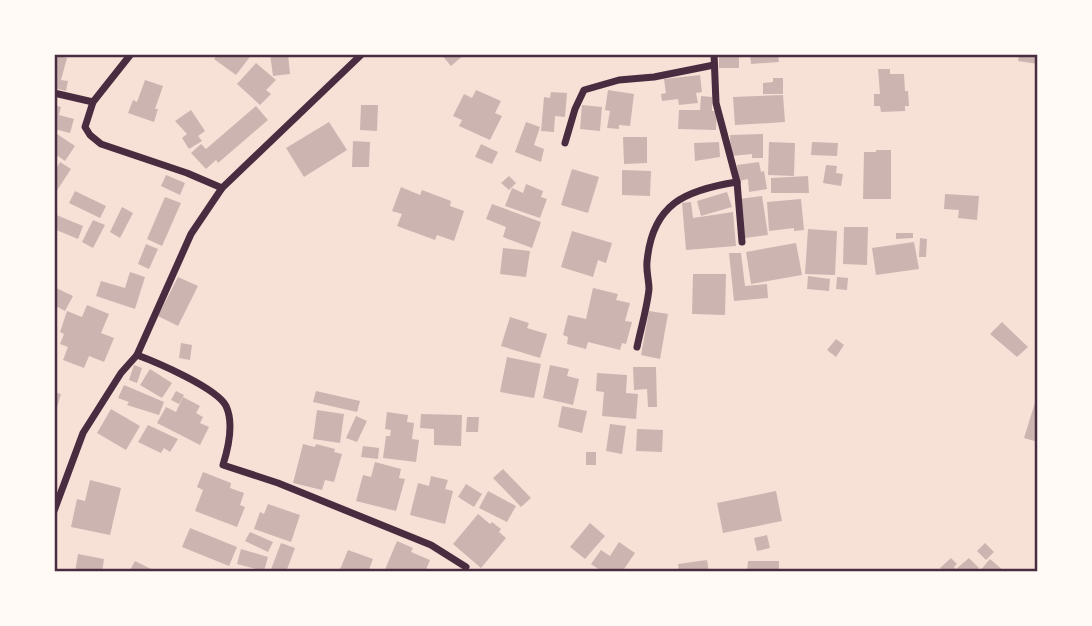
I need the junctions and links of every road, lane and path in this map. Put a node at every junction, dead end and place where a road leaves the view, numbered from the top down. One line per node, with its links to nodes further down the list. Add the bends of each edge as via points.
1 (131, 54): 6 (street)
2 (362, 54): 9 (street)
3 (714, 54): 4 (street)
4 (714, 65): 7 (street, via 584,90); 8 (street, via 716,103)
5 (54, 93): 6 (street)
6 (93, 102): 9 (street, via 85,127 101,144)
7 (565, 143)
8 (737, 182): 10 (street); 11 (street, via 704,187 684,196 668,208 653,231 646,264 649,288)
9 (222, 188): 12 (street, via 191,234)
10 (742, 242)
11 (637, 347)
12 (136, 355): 13 (street, via 83,433); 14 (street, via 203,387 226,405 229,446 223,466 278,483 431,545)
13 (54, 511)
14 (466, 567)

